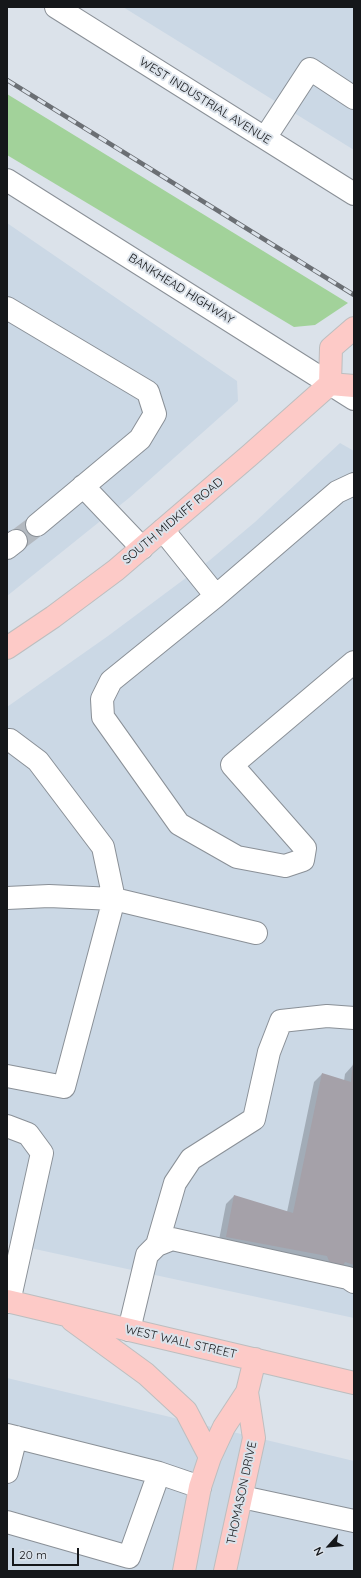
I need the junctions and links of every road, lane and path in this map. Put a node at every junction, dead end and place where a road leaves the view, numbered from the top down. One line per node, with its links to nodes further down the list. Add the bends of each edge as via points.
1 (56, 7): 3 (street, WEST INDUSTRIAL AVENUE)
2 (354, 98): 3 (street, via 310,69)
3 (264, 138): 5 (street, WEST INDUSTRIAL AVENUE)
4 (7, 180): 8 (street, BANKHEAD HIGHWAY)
5 (354, 194)
6 (7, 308): 12 (street, via 148,392 155,414 140,439)
7 (354, 328): 8 (main road, via 332,348)
8 (330, 384): 9 (main road); 10 (street, BANKHEAD HIGHWAY); 14 (main road, SOUTH MIDKIFF ROAD)
9 (354, 386)
10 (354, 399)
11 (354, 484): 16 (street, via 337,492)
12 (83, 486): 13 (street); 15 (street)
13 (37, 525)
14 (162, 530): 15 (main road, SOUTH MIDKIFF ROAD); 16 (street)
15 (142, 548): 17 (main road, SOUTH MIDKIFF ROAD, via 53,617)
16 (216, 596): 18 (street, via 111,681 102,699 103,717 179,824 237,857 285,866 303,860 305,848 232,765)
17 (7, 648)
18 (354, 662)
19 (8, 741): 21 (street, via 38,761 104,847)
20 (7, 898): 21 (street, via 49,896)
21 (114, 899): 22 (street); 24 (street, via 64,1087)
22 (256, 933)
23 (354, 1018): 26 (street, via 327,1016 281,1021 269,1052 254,1118 191,1159 175,1183)
24 (7, 1076)
25 (7, 1126): 28 (street, via 28,1134 42,1153)
26 (157, 1245): 27 (street, via 172,1239 348,1278); 30 (street, via 147,1255)
27 (354, 1282)
28 (8, 1302): 29 (main road, WEST WALL STREET)
29 (64, 1314): 30 (main road, WEST WALL STREET); 35 (main road, via 146,1374 186,1411)
30 (129, 1330): 31 (main road, WEST WALL STREET)
31 (255, 1359): 32 (main road, WEST WALL STREET); 33 (main road, THOMASON DRIVE)
32 (354, 1383)
33 (247, 1392): 35 (main road, THOMASON DRIVE, via 224,1426); 39 (main road, THOMASON DRIVE, via 254,1438)
34 (12, 1436): 36 (street); 37 (street)
35 (210, 1457): 38 (main road, THOMASON DRIVE)
36 (7, 1472)
37 (159, 1473): 38 (street); 42 (street)
38 (200, 1487): 43 (main road, THOMASON DRIVE)
39 (242, 1498): 41 (street); 44 (main road, THOMASON DRIVE)
40 (7, 1522): 42 (street)
41 (354, 1522)
42 (127, 1564)
43 (184, 1571)
44 (225, 1571)

